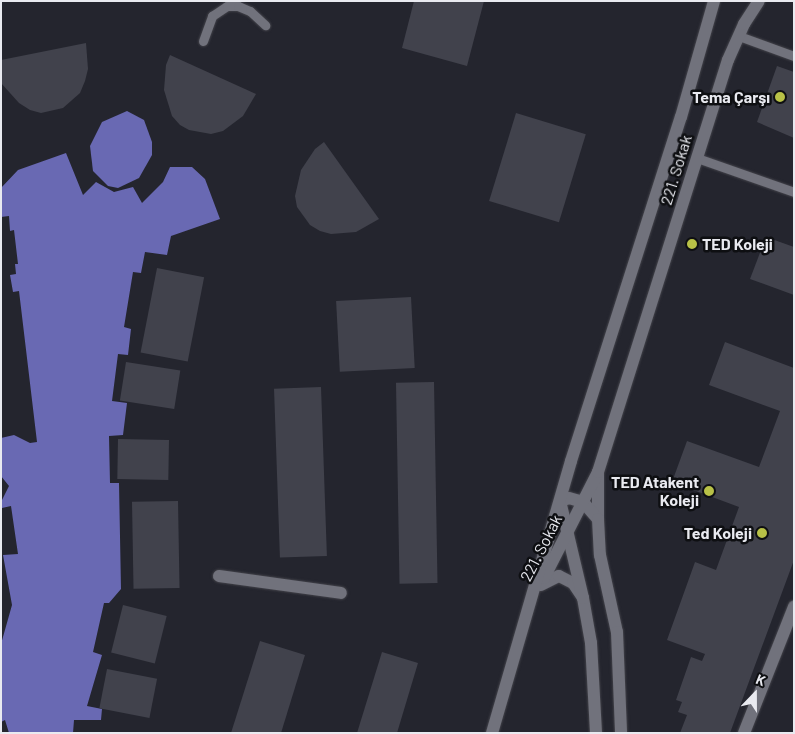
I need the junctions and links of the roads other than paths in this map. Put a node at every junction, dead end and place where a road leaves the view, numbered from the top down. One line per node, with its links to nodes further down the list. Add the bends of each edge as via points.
1 (714, 1): 10 (street, 221. Sokak, via 681,117)
2 (760, 1): 4 (street, 221. Sokak)
3 (265, 25): 5 (lane, via 250,10 227,6 212,16)
4 (739, 36): 6 (lane); 7 (street, 221. Sokak, via 728,60)
5 (203, 41)
6 (794, 56)
7 (697, 158): 8 (lane); 9 (street, 221. Sokak)
8 (794, 192)
9 (598, 472): 11 (street, 221. Sokak); 12 (street)
10 (560, 501): 11 (street, via 569,498); 13 (street); 18 (street, 221. Sokak)
11 (583, 502): 12 (street); 13 (street, 221. Sokak)
12 (598, 519): 22 (street, via 600,556 617,632)
13 (567, 533): 15 (street, 221. Sokak); 17 (street)
14 (219, 576): 16 (street)
15 (541, 585): 17 (street, via 559,576 573,583); 18 (street, 221. Sokak)
16 (341, 593)
17 (583, 598): 21 (street, via 592,643)
18 (532, 603): 20 (street)
19 (794, 606): 23 (street)
20 (492, 733)
21 (596, 733)
22 (621, 733)
23 (744, 733)

